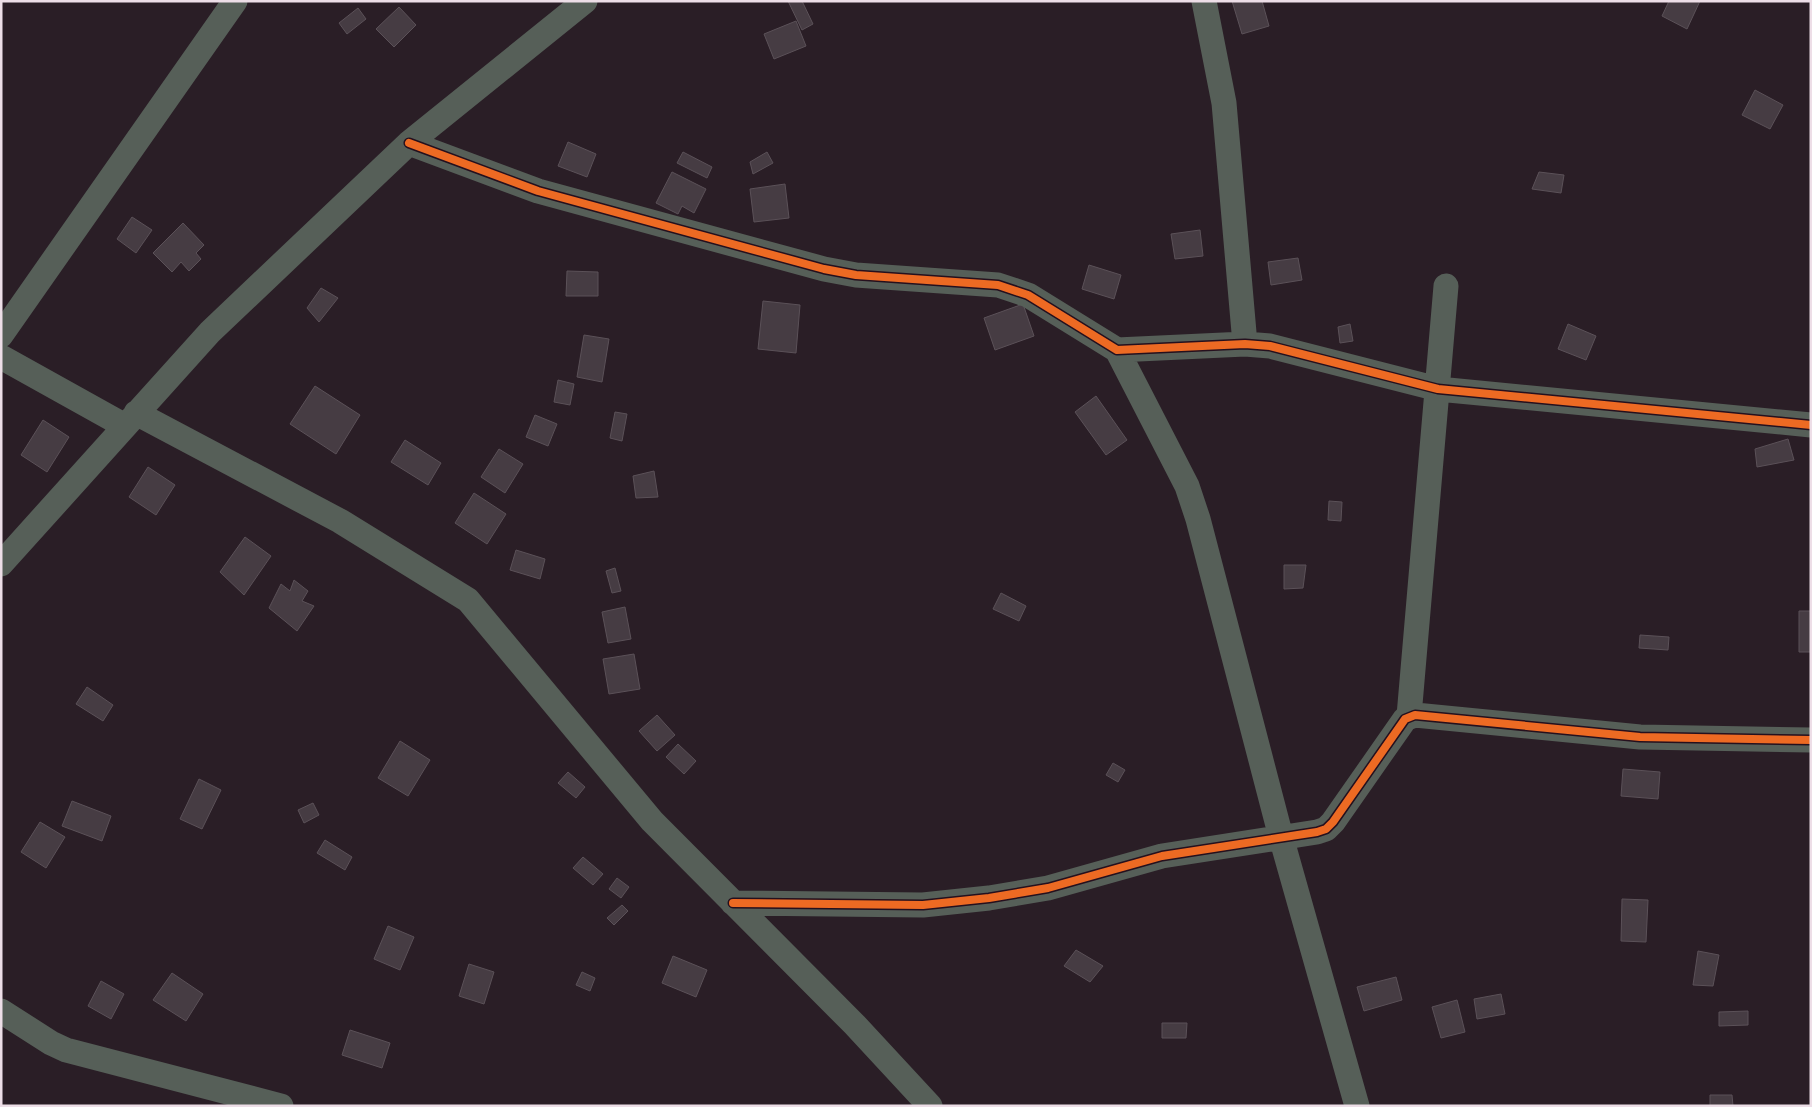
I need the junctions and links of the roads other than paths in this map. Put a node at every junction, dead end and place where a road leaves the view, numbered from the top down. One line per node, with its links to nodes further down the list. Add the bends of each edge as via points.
1 (235, 1): 6 (street)
2 (585, 1): 4 (street)
3 (1204, 1): 7 (street, via 1224,104)
4 (409, 142): 8 (street, via 538,191 824,269 856,275 1015,289); 11 (street, via 210,332)
5 (1446, 286): 10 (street)
6 (1, 334)
7 (1245, 344): 8 (street); 10 (street, via 1270,346)
8 (1117, 350): 16 (street, via 1187,486)
9 (1, 357): 11 (street)
10 (1438, 389): 12 (street); 14 (street)
11 (130, 419): 13 (street); 17 (street, via 340,522 468,600 652,821)
12 (1811, 425)
13 (1, 564)
14 (1409, 716): 15 (street, via 1640,737); 16 (street, via 1326,829)
15 (1811, 740)
16 (1281, 837): 17 (street, via 1162,856 1048,888 923,906); 21 (street)
17 (733, 903): 20 (street, via 855,1025)
18 (1, 1011): 19 (street, via 51,1044 66,1050)
19 (281, 1106)
20 (930, 1106)
21 (1356, 1106)

